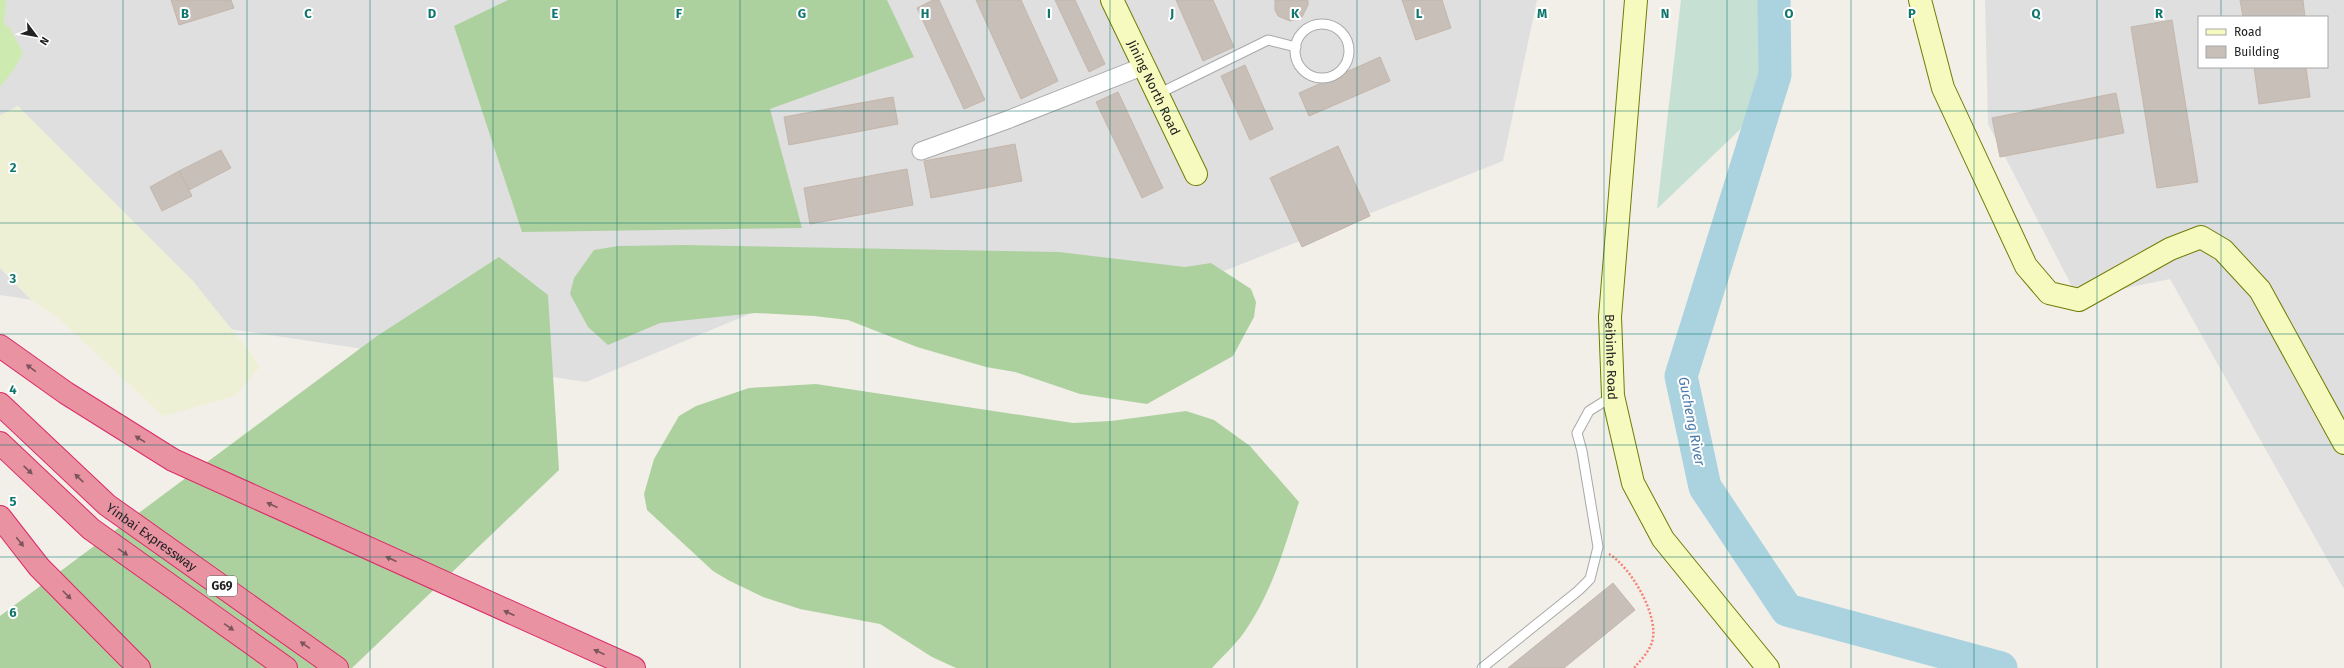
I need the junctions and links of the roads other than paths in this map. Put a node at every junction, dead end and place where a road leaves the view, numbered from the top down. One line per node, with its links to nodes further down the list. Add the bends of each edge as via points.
1 (1112, 0): 5 (street, Jining North Road)
2 (1636, 0): 10 (street, Beibinhe Road, via 1610,317)
3 (1920, 0): 12 (street, via 1943,88 2026,266 2049,293 2079,300 2170,249 2201,237 2224,250 2260,290)
4 (1296, 47): 4 (lane, via 1298,63 1303,70 1318,78 1334,75 1346,63 1349,55 1349,46 1341,31 1326,24 1306,29 1298,39); 6 (lane, via 1268,40)
5 (1144, 66): 6 (street, Jining North Road); 7 (street)
6 (1158, 94): 8 (street, Jining North Road)
7 (922, 151)
8 (1196, 174)
9 (0, 346): 19 (highway, one-way to 9, via 173,460 66,393)
10 (1613, 396): 20 (lane, via 1589,410 1577,433 1598,547 1590,579); 21 (street, Beibinhe Road, via 1633,483 1663,539)
11 (0, 404): 18 (highway, Yinbai Expressway / G69, one-way to 11, via 107,505)
12 (2336, 419): 13 (street)
13 (2344, 442)
14 (0, 444): 17 (highway, G69, one-way to 17, via 91,529)
15 (0, 518): 16 (highway, one-way to 16, via 40,567)
16 (139, 668)
17 (286, 668)
18 (337, 668)
19 (634, 668)
20 (1482, 668)
21 (1768, 668)

